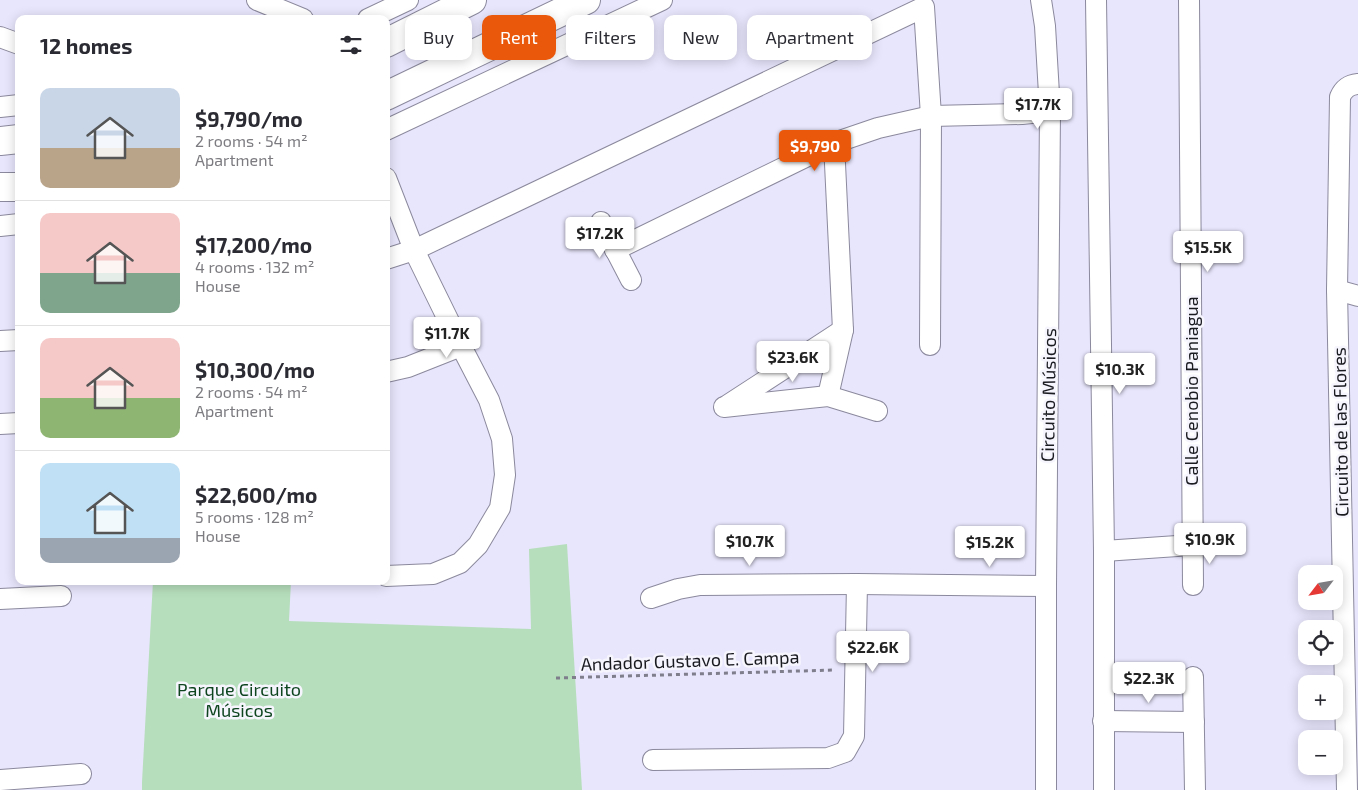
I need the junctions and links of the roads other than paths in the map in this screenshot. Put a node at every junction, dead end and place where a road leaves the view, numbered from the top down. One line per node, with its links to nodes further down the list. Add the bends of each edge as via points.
1 (257, 0): 9 (street)
2 (408, 0): 10 (street)
3 (472, 0): 12 (main road)
4 (586, 0): 15 (main road)
5 (662, 0): 20 (street)
6 (1041, 0): 18 (street, Circuito Músicos)
7 (1096, 0): 48 (street)
8 (1189, 0): 47 (street, Calle Cenobio Paniagua)
9 (293, 15)
10 (376, 15)
11 (0, 37): 13 (street)
12 (390, 41)
13 (15, 43)
14 (1358, 84): 34 (street, Circuito de las Flores, via 1350,85 1340,97)
15 (390, 94)
16 (15, 105): 17 (street)
17 (0, 107)
18 (1050, 111): 19 (street); 51 (street, Circuito Músicos)
19 (931, 116): 23 (street, via 878,128); 30 (street, via 924,7); 39 (street)
20 (390, 128)
21 (15, 139): 22 (main road)
22 (0, 141)
23 (834, 143): 31 (street); 36 (street)
24 (0, 187): 25 (main road)
25 (15, 187)
26 (390, 188): 30 (street)
27 (601, 222): 31 (street)
28 (15, 224): 29 (street)
29 (0, 226)
30 (414, 250): 32 (street); 40 (street)
31 (615, 250): 33 (street)
32 (390, 258)
33 (631, 280)
34 (1336, 290): 35 (street); 46 (street, Circuito de las Flores)
35 (1358, 296)
36 (843, 330): 42 (street); 42 (street, via 724,407)
37 (0, 340): 38 (street)
38 (15, 340)
39 (930, 345)
40 (460, 346): 41 (street); 49 (street, via 489,400 502,439 505,475 500,508 478,545 460,563 433,574)
41 (390, 371)
42 (828, 396): 43 (street)
43 (878, 411)
44 (0, 424): 45 (street)
45 (15, 424)
46 (1350, 533): 59 (street, Circuito de las Flores)
47 (1192, 545): 48 (street); 52 (street, Calle Cenobio Paniagua)
48 (1104, 551): 57 (street)
49 (390, 576)
50 (857, 584): 51 (street); 54 (street, via 700,585); 60 (street, via 854,736 845,752 828,758)
51 (1046, 586): 63 (street, Circuito Músicos)
52 (1193, 586)
53 (61, 596): 55 (street)
54 (651, 598)
55 (0, 599)
56 (1193, 677): 58 (street)
57 (1103, 721): 58 (street); 64 (street)
58 (1194, 722): 65 (street)
59 (1352, 755): 66 (street, Circuito de las Flores)
60 (653, 760)
61 (81, 774): 62 (street)
62 (0, 780)
63 (1046, 790)
64 (1104, 790)
65 (1195, 790)
66 (1347, 790)

